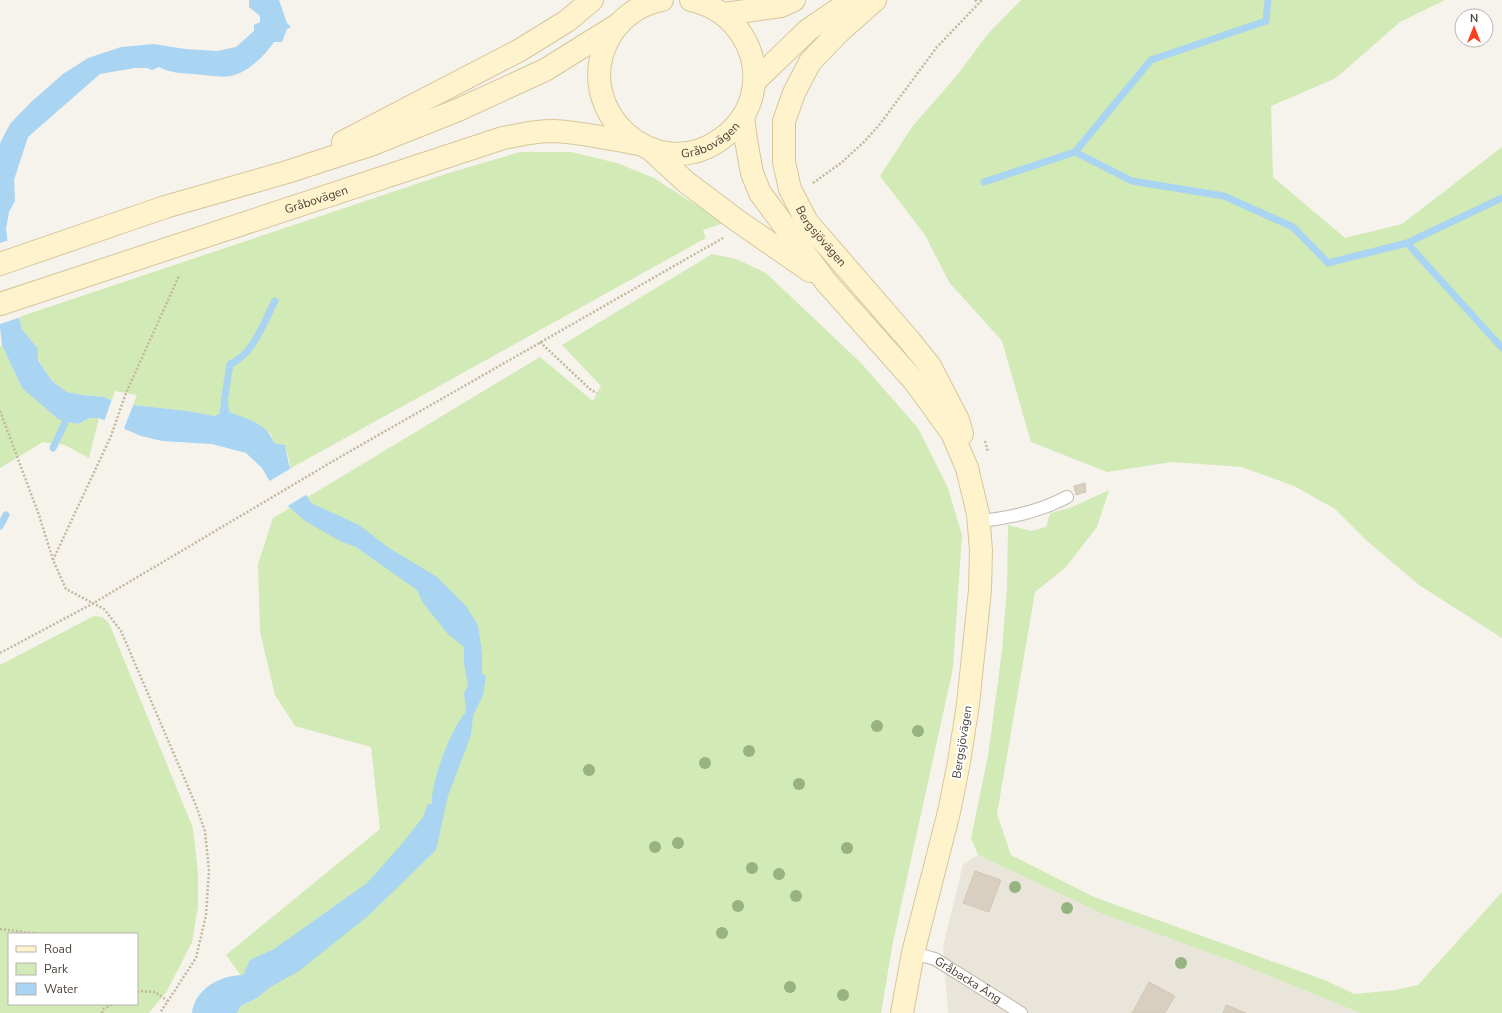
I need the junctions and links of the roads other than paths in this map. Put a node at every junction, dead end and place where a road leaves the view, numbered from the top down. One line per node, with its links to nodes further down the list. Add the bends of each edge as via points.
1 (592, 0): 12 (main road, Gråbovägen, via 567,21 520,50)
2 (662, 0): 8 (main road, Gråbovägen, via 634,12)
3 (691, 0): 7 (main road, Gråbovägen, via 706,4)
4 (794, 0): 7 (main road, via 781,6)
5 (852, 0): 9 (main road, via 808,30)
6 (874, 0): 16 (main road, Bergsjövägen, via 810,62 794,93 784,121 784,162 790,189 807,222 930,366 958,420 968,452)
7 (724, 14): 9 (main road, Gråbovägen, via 745,39 753,60)
8 (619, 24): 11 (main road, Gråbovägen, via 612,32 603,53 600,86 611,117 626,134); 12 (main road, Gråbovägen, via 545,70 458,110 370,145)
9 (754, 82): 10 (main road, Gråbovägen, via 749,105)
10 (743, 116): 11 (main road, Gråbovägen, via 727,135 707,148 671,153); 14 (main road, Bergsjövägen, via 752,173 760,193)
11 (644, 146): 14 (main road, Bergsjövägen, via 734,219); 15 (main road, Gråbovägen, via 576,133 551,131 503,138)
12 (287, 172): 13 (main road, Gråbovägen, via 165,207)
13 (0, 264)
14 (826, 282): 16 (main road, Bergsjövägen, via 915,382 952,433)
15 (0, 304)
16 (967, 468): 18 (main road, Bergsjövägen)
17 (1067, 497): 18 (lane, via 1050,506 1018,516)
18 (979, 521): 19 (main road, Bergsjövägen, via 980,590 962,747 949,812)
19 (913, 953): 20 (main road, Bergsjövägen); 21 (lane, Gråbacka Äng, via 935,959)
20 (902, 1013)
21 (1021, 1013)

